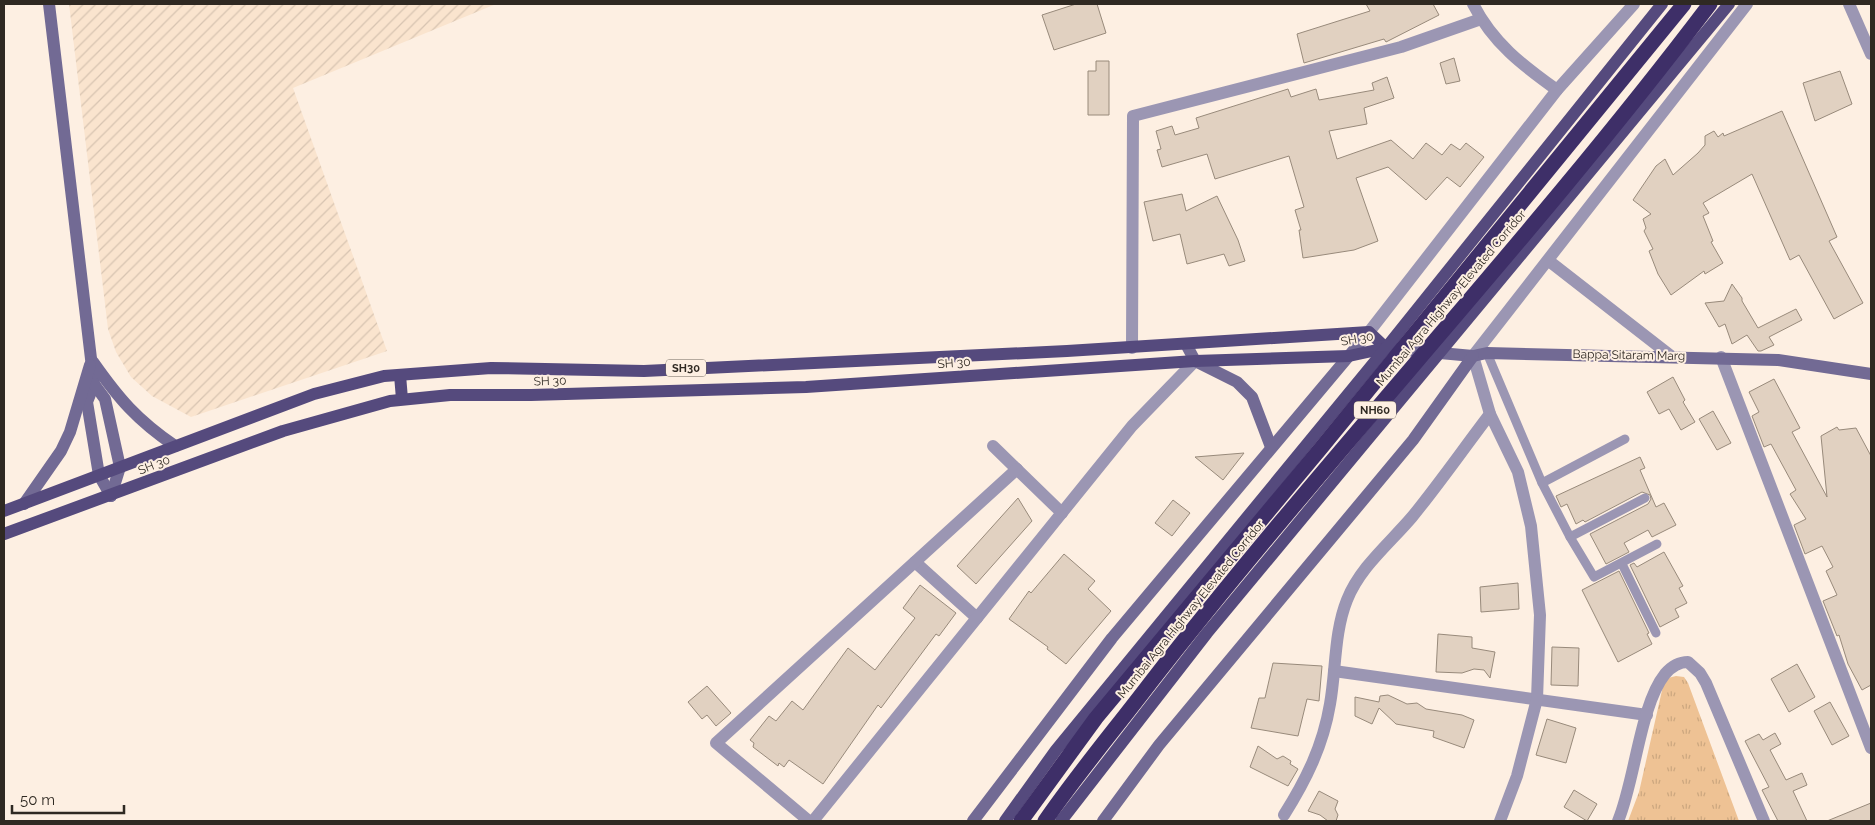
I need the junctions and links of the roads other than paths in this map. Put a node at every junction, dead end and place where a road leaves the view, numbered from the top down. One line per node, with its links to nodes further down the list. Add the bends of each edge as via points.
1 (49, 4): 24 (street)
2 (1473, 4): 10 (street)
3 (1634, 4): 12 (street)
4 (1662, 4): 17 (main road)
5 (1684, 4): 59 (highway, Mumbai Agra Highway Elevated Corridor / NH60, bridge, via 1096,718)
6 (1710, 4): 60 (highway, Mumbai Agra Highway Elevated Corridor / NH60, bridge, via 1518,242 1198,622)
7 (1729, 4): 18 (main road)
8 (1747, 4): 13 (street)
9 (1849, 4): 11 (street)
10 (1481, 19): 12 (street, via 1514,59); 16 (street, via 1401,47 1133,116)
11 (1871, 54)
12 (1557, 90): 14 (street)
13 (1549, 261): 21 (street); 22 (street)
14 (1369, 332): 15 (main road, SH 30 / SH30); 17 (main road, SH 30); 20 (street)
15 (1186, 344): 16 (main road, SH 30 / SH30); 25 (street)
16 (1132, 348): 27 (main road, SH 30 / SH30, via 644,371 490,368)
17 (1386, 348): 18 (street, Bappa Sitaram Marg); 20 (main road, SH 30 / SH30); 58 (main road, via 1056,750)
18 (1441, 352): 21 (street, Bappa Sitaram Marg); 61 (main road, via 1207,633)
19 (1487, 353): 21 (street, Bappa Sitaram Marg); 22 (street, Bappa Sitaram Marg); 38 (lane)
20 (1349, 356): 25 (main road, SH 30 / SH30); 34 (street)
21 (1473, 356): 30 (street); 62 (street, via 1413,440 1159,745)
22 (1671, 356): 23 (street, Bappa Sitaram Marg)
23 (1721, 357): 26 (street, Bappa Sitaram Marg, via 1778,360); 54 (street)
24 (91, 360): 28 (street); 32 (street, via 133,414); 41 (street, via 70,432 61,451)
25 (1195, 361): 29 (main road, SH 30 / SH30, via 806,387 450,395); 34 (street, via 1237,382 1252,397); 43 (street, via 1132,426)
26 (1871, 374)
27 (400, 375): 29 (main road); 32 (main road, SH 30 / SH30, via 314,394)
28 (94, 384): 35 (street, via 106,399); 37 (street, via 87,402)
29 (402, 400): 39 (main road, SH 30 / SH30, via 390,400 283,431)
30 (1490, 414): 51 (street, via 1351,590); 52 (street, via 1518,472 1531,526 1540,615)
31 (1625, 439): 38 (lane)
32 (175, 446): 35 (main road, SH 30 / SH30)
33 (993, 446): 36 (street)
34 (1271, 447): 57 (street, via 1112,638)
35 (120, 467): 37 (main road, SH 30 / SH30); 39 (street)
36 (1017, 469): 43 (street); 47 (street)
37 (98, 475): 39 (street); 41 (main road, SH 30 / SH30)
38 (1542, 483): 45 (lane)
39 (111, 496): 44 (main road, SH 30 / SH30)
40 (1645, 498): 45 (lane)
41 (24, 504): 42 (main road, SH 30 / SH30)
42 (4, 512)
43 (1062, 513): 49 (street)
44 (4, 534)
45 (1570, 537): 48 (lane, via 1594,577)
46 (1657, 544): 48 (lane)
47 (915, 562): 49 (street); 56 (street, via 716,743)
48 (1622, 564): 50 (lane)
49 (977, 618): 56 (street)
50 (1656, 633)
51 (1334, 671): 52 (street); 55 (street, via 1323,737 1305,782)
52 (1537, 699): 53 (street); 63 (street, via 1517,776)
53 (1647, 715): 64 (street, via 1636,765); 65 (street, via 1659,683 1670,669 1683,662 1694,666 1706,683)
54 (1871, 748)
55 (1284, 819)
56 (811, 821)
57 (973, 821)
58 (1006, 821)
59 (1021, 821)
60 (1045, 821)
61 (1061, 821)
62 (1103, 821)
63 (1500, 821)
64 (1618, 821)
65 (1764, 821)

